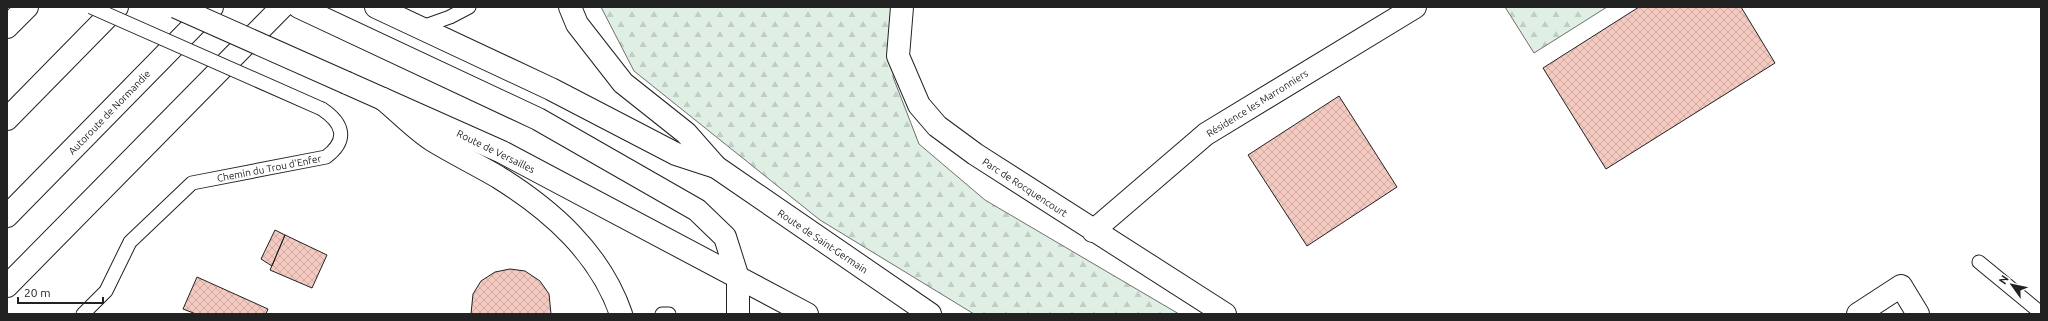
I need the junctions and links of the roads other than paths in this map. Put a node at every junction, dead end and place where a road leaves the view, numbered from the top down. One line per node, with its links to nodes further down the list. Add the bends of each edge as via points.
1 (27, 7): 14 (main road)
2 (92, 7): 24 (lane, Chemin du Trou d'Enfer, bridge, via 322,110 334,117 340,125 339,143 326,157 192,183 130,242 106,291)
3 (117, 7): 16 (main road)
4 (176, 7): 15 (main road, Route de Versailles, bridge)
5 (212, 7): 18 (main road, Autoroute de Normandie)
6 (282, 7): 22 (main road)
7 (299, 7): 21 (main road, via 538,119 697,210 725,237)
8 (376, 7): 13 (main road)
9 (469, 7): 13 (lane, via 450,17)
10 (570, 7): 17 (main road, via 577,24 623,83 686,133)
11 (902, 7): 19 (main road, Parc de Rocquencourt, via 898,56 919,105 937,126 975,154)
12 (1415, 7): 19 (main road, Résidence les Marronniers, via 1206,134)
13 (415, 24): 17 (main road, via 551,89 676,154)
14 (7, 27)
15 (383, 99): 21 (main road, Route de Versailles, via 502,152); 25 (main road, via 431,139 498,177 541,206 578,241 599,269)
16 (7, 119)
17 (716, 167): 30 (main road, Route de Saint-Germain)
18 (7, 216)
19 (1093, 232): 31 (main road, Parc de Rocquencourt)
20 (1979, 262): 23 (lane)
21 (738, 278): 28 (main road); 29 (main road, Route de Versailles)
22 (7, 286)
23 (2041, 313)
24 (83, 314)
25 (621, 314)
26 (662, 314): 27 (lane)
27 (669, 314)
28 (738, 314)
29 (807, 314)
30 (930, 314)
31 (1225, 314)
32 (1858, 314): 33 (main road, via 1901,286)
33 (1918, 314)

